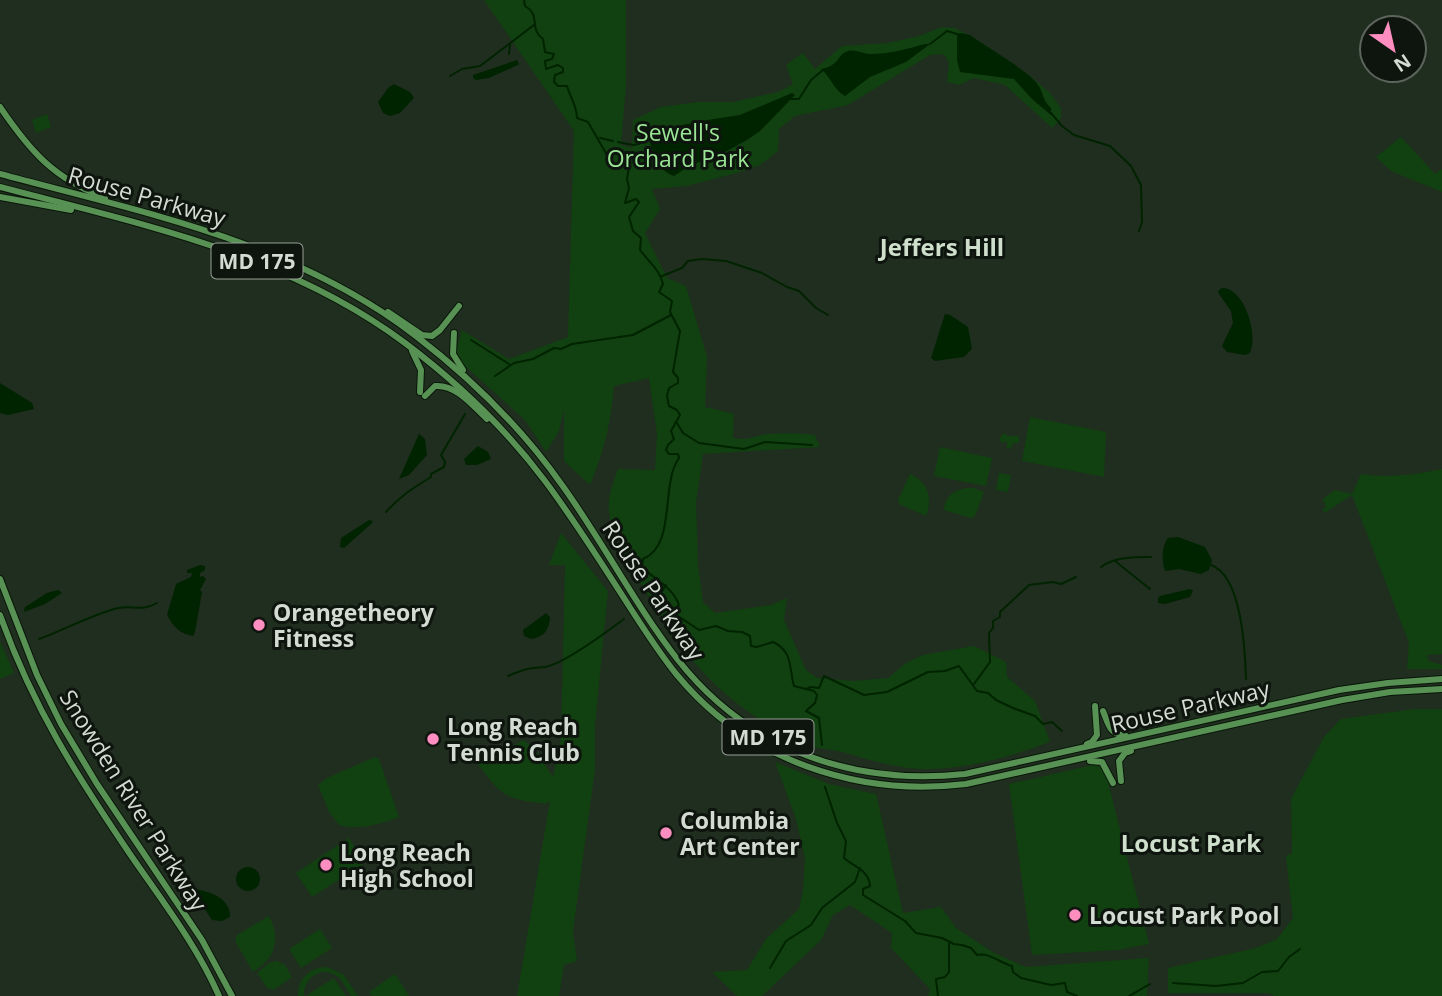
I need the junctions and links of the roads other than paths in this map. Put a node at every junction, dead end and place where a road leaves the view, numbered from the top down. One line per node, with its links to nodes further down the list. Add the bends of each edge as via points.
1 (0, 107): 5 (main road, via 32,151 55,173)
2 (0, 174): 5 (main road, Rouse Parkway / MD 175)
3 (0, 187): 6 (main road, Rouse Parkway / MD 175)
4 (0, 197): 6 (main road)
5 (139, 211): 7 (main road, Rouse Parkway / MD 175, via 238,240)
6 (128, 221): 10 (main road, Rouse Parkway / MD 175, via 217,246 282,271)
7 (313, 272): 8 (main road, via 425,336 438,333); 11 (main road, Rouse Parkway / MD 175, via 395,321)
8 (459, 306)
9 (454, 333): 11 (main road, via 453,354)
10 (407, 344): 12 (main road, Rouse Parkway / MD 175, via 479,405); 12 (main road, via 421,370 422,394 435,386 452,390)
11 (468, 378): 21 (main road, Rouse Parkway / MD 175, via 512,422 551,471 676,658 741,720 805,755 876,774 943,776)
12 (529, 461): 22 (main road, Rouse Parkway / MD 175, via 678,677 711,710 764,747 826,774 896,787 967,784)
13 (0, 579): 24 (main road, Snowden River Parkway, via 61,724 207,947)
14 (0, 615): 23 (main road, Snowden River Parkway, via 30,690 64,754 192,945)
15 (1442, 679): 19 (main road, Rouse Parkway / MD 175, via 1363,685)
16 (1442, 690): 20 (main road, Rouse Parkway / MD 175, via 1354,698)
17 (1095, 706): 21 (main road, via 1098,732 1092,742)
18 (1103, 711): 19 (main road, via 1111,730 1122,736)
19 (1192, 723): 21 (main road, Rouse Parkway / MD 175)
20 (1178, 737): 22 (main road, Rouse Parkway / MD 175); 22 (main road, via 1125,753 1119,761 1117,782 1098,760)
21 (1026, 761)
22 (1046, 767)
23 (219, 996)
24 (232, 996)

